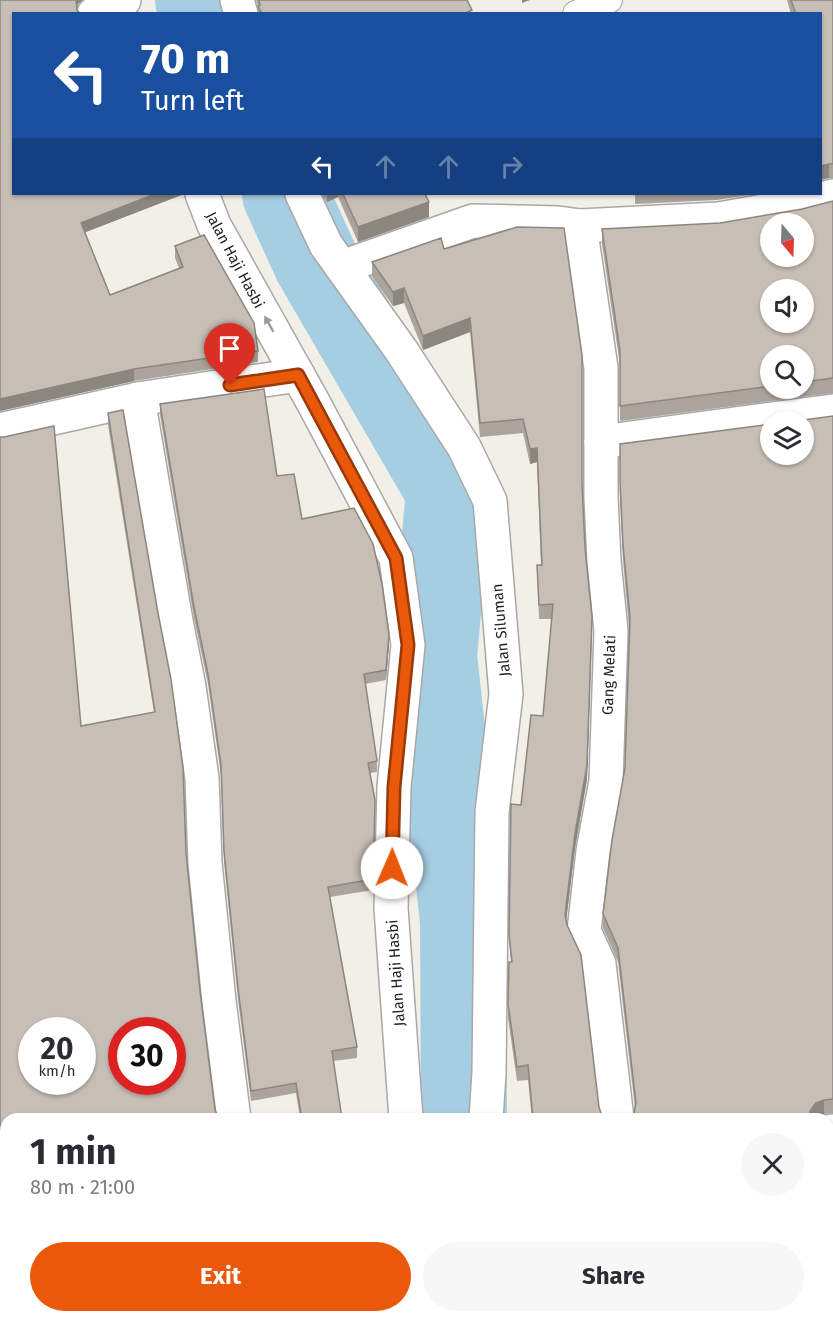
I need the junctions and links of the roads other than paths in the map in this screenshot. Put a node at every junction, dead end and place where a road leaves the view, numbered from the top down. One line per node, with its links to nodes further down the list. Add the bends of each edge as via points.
1 (124, 0): 3 (street)
2 (609, 0): 4 (lane)
3 (98, 12)
4 (581, 12)
5 (202, 195): 10 (street, Jalan Haji Hasbi, one-way to 5, via 214,225)
6 (302, 195): 9 (street, Jalan Siluman, via 326,245)
7 (833, 196): 8 (street, via 719,219)
8 (580, 226): 9 (street, via 473,221); 14 (street, Gang Melati, via 601,368)
9 (342, 267): 17 (street, Jalan Siluman, via 464,447 490,501 506,693 492,813)
10 (298, 375): 11 (street); 16 (street, Jalan Haji Hasbi, via 396,558 408,645 394,787 391,908)
11 (138, 399): 13 (street); 15 (street, via 192,710 217,989)
12 (833, 411): 14 (street)
13 (0, 430)
14 (601, 442): 18 (street, Gang Melati, via 604,561 611,631 606,781 584,931 599,964)
15 (233, 1113)
16 (406, 1113)
17 (486, 1113)
18 (616, 1113)

